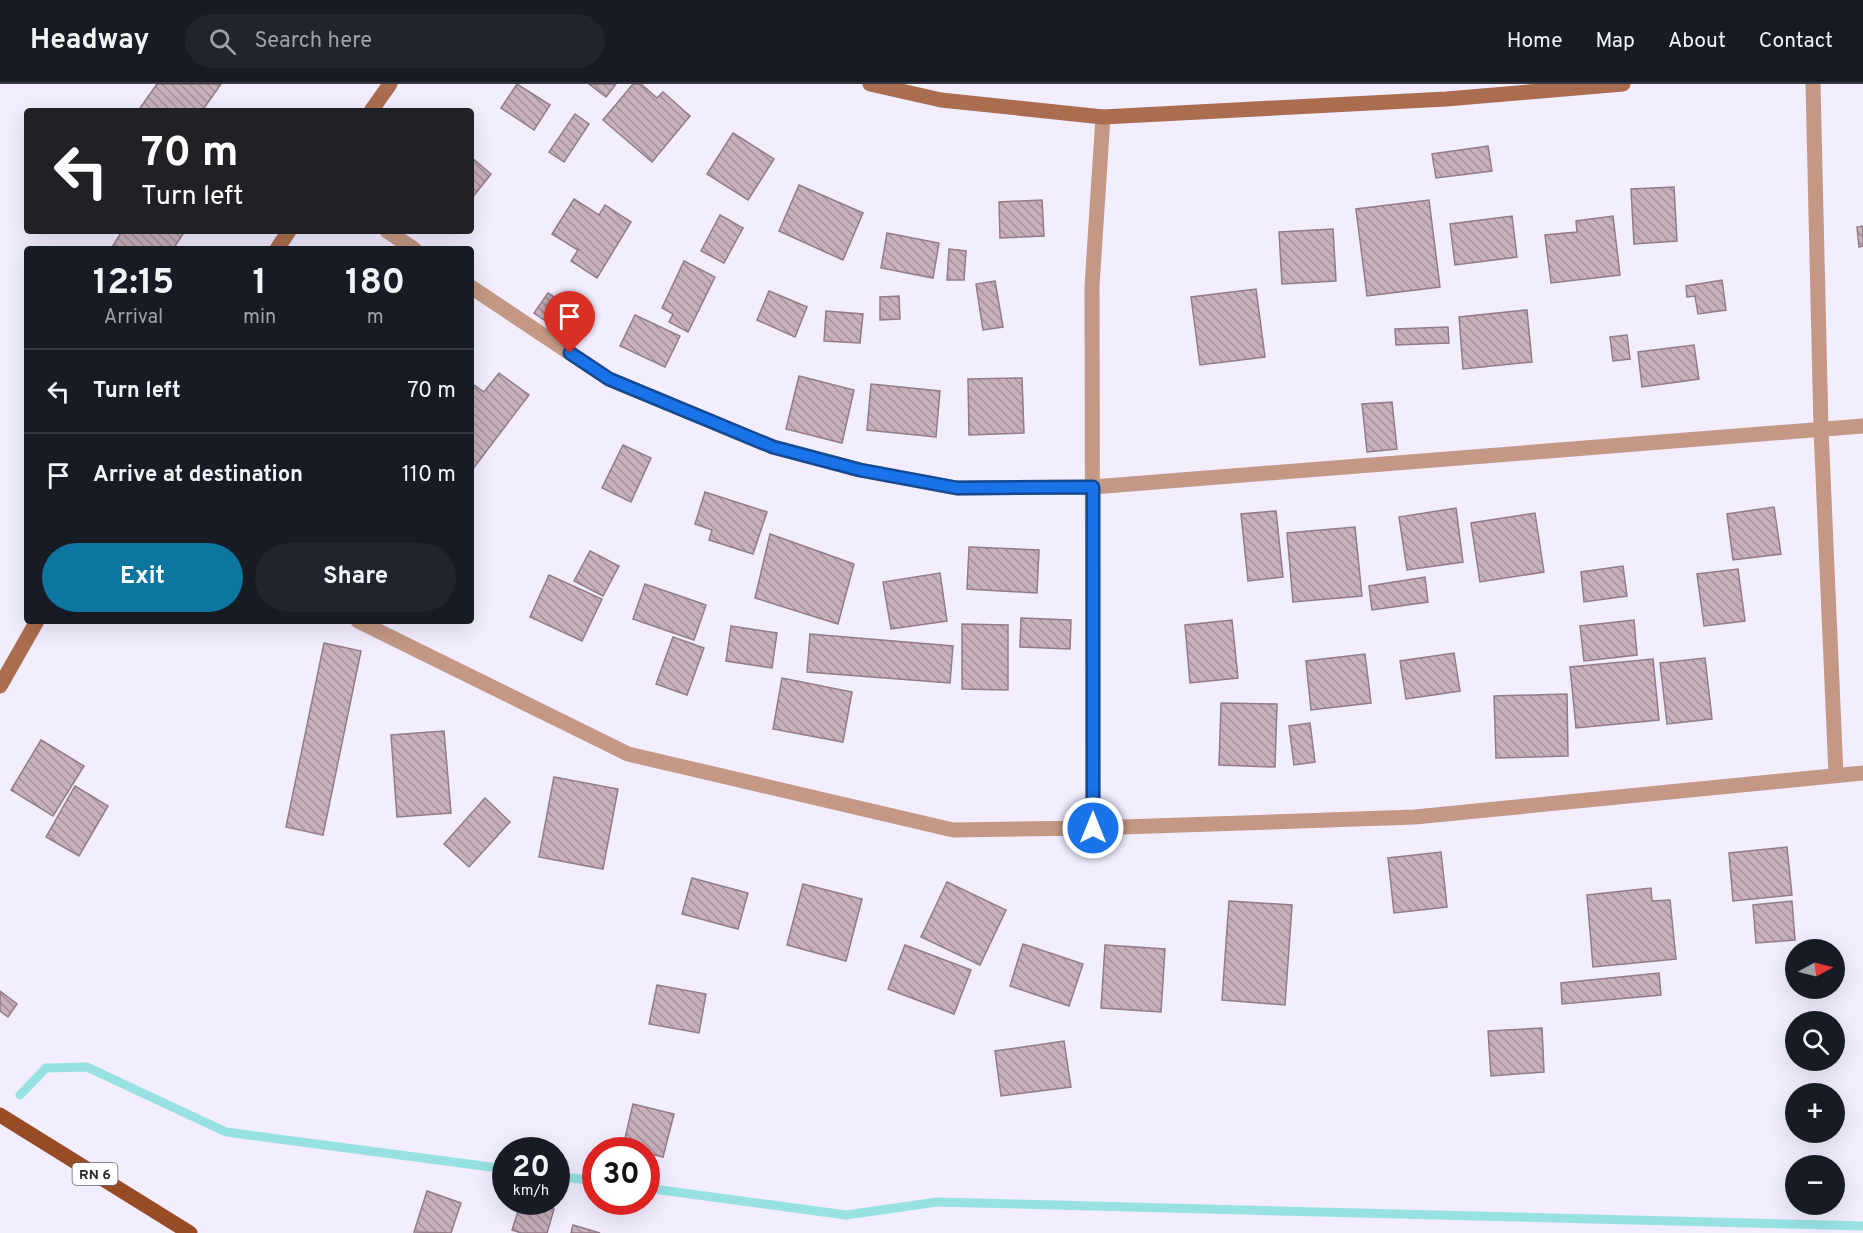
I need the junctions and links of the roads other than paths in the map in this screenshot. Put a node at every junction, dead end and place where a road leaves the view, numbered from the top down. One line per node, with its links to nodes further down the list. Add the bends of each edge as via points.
1 (390, 84): 5 (street)
2 (870, 84): 6 (street, via 941,100)
3 (1623, 84): 6 (street, via 1446,99)
4 (1813, 84): 11 (street)
5 (373, 108)
6 (1103, 117): 12 (street, via 1092,286)
7 (392, 234): 8 (street)
8 (410, 246)
9 (474, 289): 12 (street, via 609,379 773,447 860,470 957,488)
10 (1863, 426): 11 (street)
11 (1821, 429): 12 (street); 17 (street)
12 (1093, 487): 18 (street)
13 (35, 624): 15 (street)
14 (364, 624): 18 (street, via 628,754 953,831)
15 (0, 686)
16 (1863, 773): 17 (street)
17 (1836, 775): 18 (street, via 1415,817)
18 (1093, 828)
19 (0, 1115): 20 (main road, RN 6)
20 (190, 1233)

